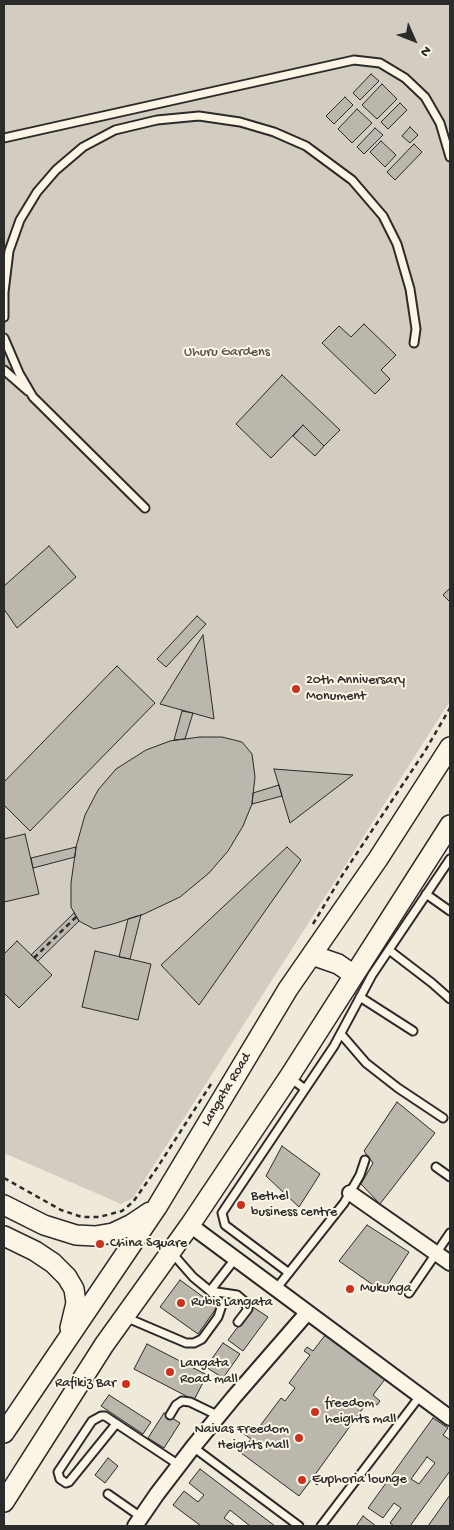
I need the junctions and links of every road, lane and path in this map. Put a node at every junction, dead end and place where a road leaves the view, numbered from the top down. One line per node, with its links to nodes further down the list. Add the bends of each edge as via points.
1 (4, 138): 2 (lane, via 354,60 380,63 405,78 425,97 440,123)
2 (450, 157)
3 (4, 317): 5 (lane, via 8,251 20,220 37,192 56,170 83,147 115,130 157,120 199,116 240,122 274,132 306,146 352,180 382,216 397,244 410,289 416,329)
4 (4, 338): 7 (lane, via 19,374)
5 (414, 343)
6 (4, 370): 7 (lane)
7 (33, 396): 8 (lane)
8 (145, 508)
9 (450, 708): 16 (path)
10 (450, 747): 18 (main road, Langata Road)
11 (450, 825): 20 (main road)
12 (450, 859): 13 (lane)
13 (426, 894): 14 (lane); 17 (lane)
14 (450, 911)
15 (76, 917): 19 (path)
16 (308, 932)
17 (389, 950): 21 (lane); 22 (lane)
18 (312, 955): 20 (main road, via 338,964); 35 (main road, Langata Road, via 288,989)
19 (34, 958)
20 (354, 975): 26 (main road)
21 (360, 997): 23 (lane); 24 (lane)
22 (450, 999)
23 (413, 1032)
24 (341, 1034): 27 (lane); 28 (lane, via 366,1063)
25 (216, 1076): 32 (path, via 157,1168 133,1202 122,1210 82,1218)
26 (289, 1077): 27 (lane); 36 (main road)
27 (305, 1089): 43 (lane, via 222,1213 225,1225)
28 (443, 1118)
29 (365, 1160): 33 (lane)
30 (436, 1166): 31 (lane)
31 (450, 1177)
32 (4, 1178)
33 (350, 1193): 40 (street); 43 (lane)
34 (4, 1205): 35 (main road, via 44,1225 76,1235 95,1236 113,1233)
35 (157, 1207): 50 (main road, Langata Road)
36 (190, 1225): 39 (main road); 41 (street)
37 (450, 1233): 40 (lane)
38 (4, 1236): 50 (main road, via 35,1251 64,1272 74,1289 75,1311)
39 (171, 1252): 45 (lane); 48 (main road)
40 (436, 1253): 42 (street); 46 (lane)
41 (235, 1259): 44 (street); 45 (lane)
42 (450, 1263)
43 (289, 1273): 44 (lane)
44 (276, 1289): 47 (street)
45 (210, 1291): 48 (lane, via 222,1305 218,1317 202,1339 194,1343 186,1343); 49 (lane, via 237,1295 244,1301 248,1309)
46 (410, 1293)
47 (307, 1313): 51 (street); 54 (street)
48 (125, 1317): 60 (main road)
49 (238, 1322)
50 (68, 1337): 56 (main road, Langata Road)
51 (420, 1396): 52 (street); 63 (lane)
52 (449, 1414)
53 (170, 1415): 54 (lane, via 176,1404 182,1401)
54 (218, 1416): 57 (street)
55 (116, 1424): 55 (lane, via 105,1416 92,1421 58,1472 60,1479 69,1482); 58 (lane)
56 (4, 1433)
57 (193, 1447): 58 (street); 62 (lane)
58 (179, 1465): 61 (street)
59 (108, 1494): 61 (lane)
60 (4, 1502)
61 (138, 1524)
62 (299, 1526)
63 (321, 1526)

